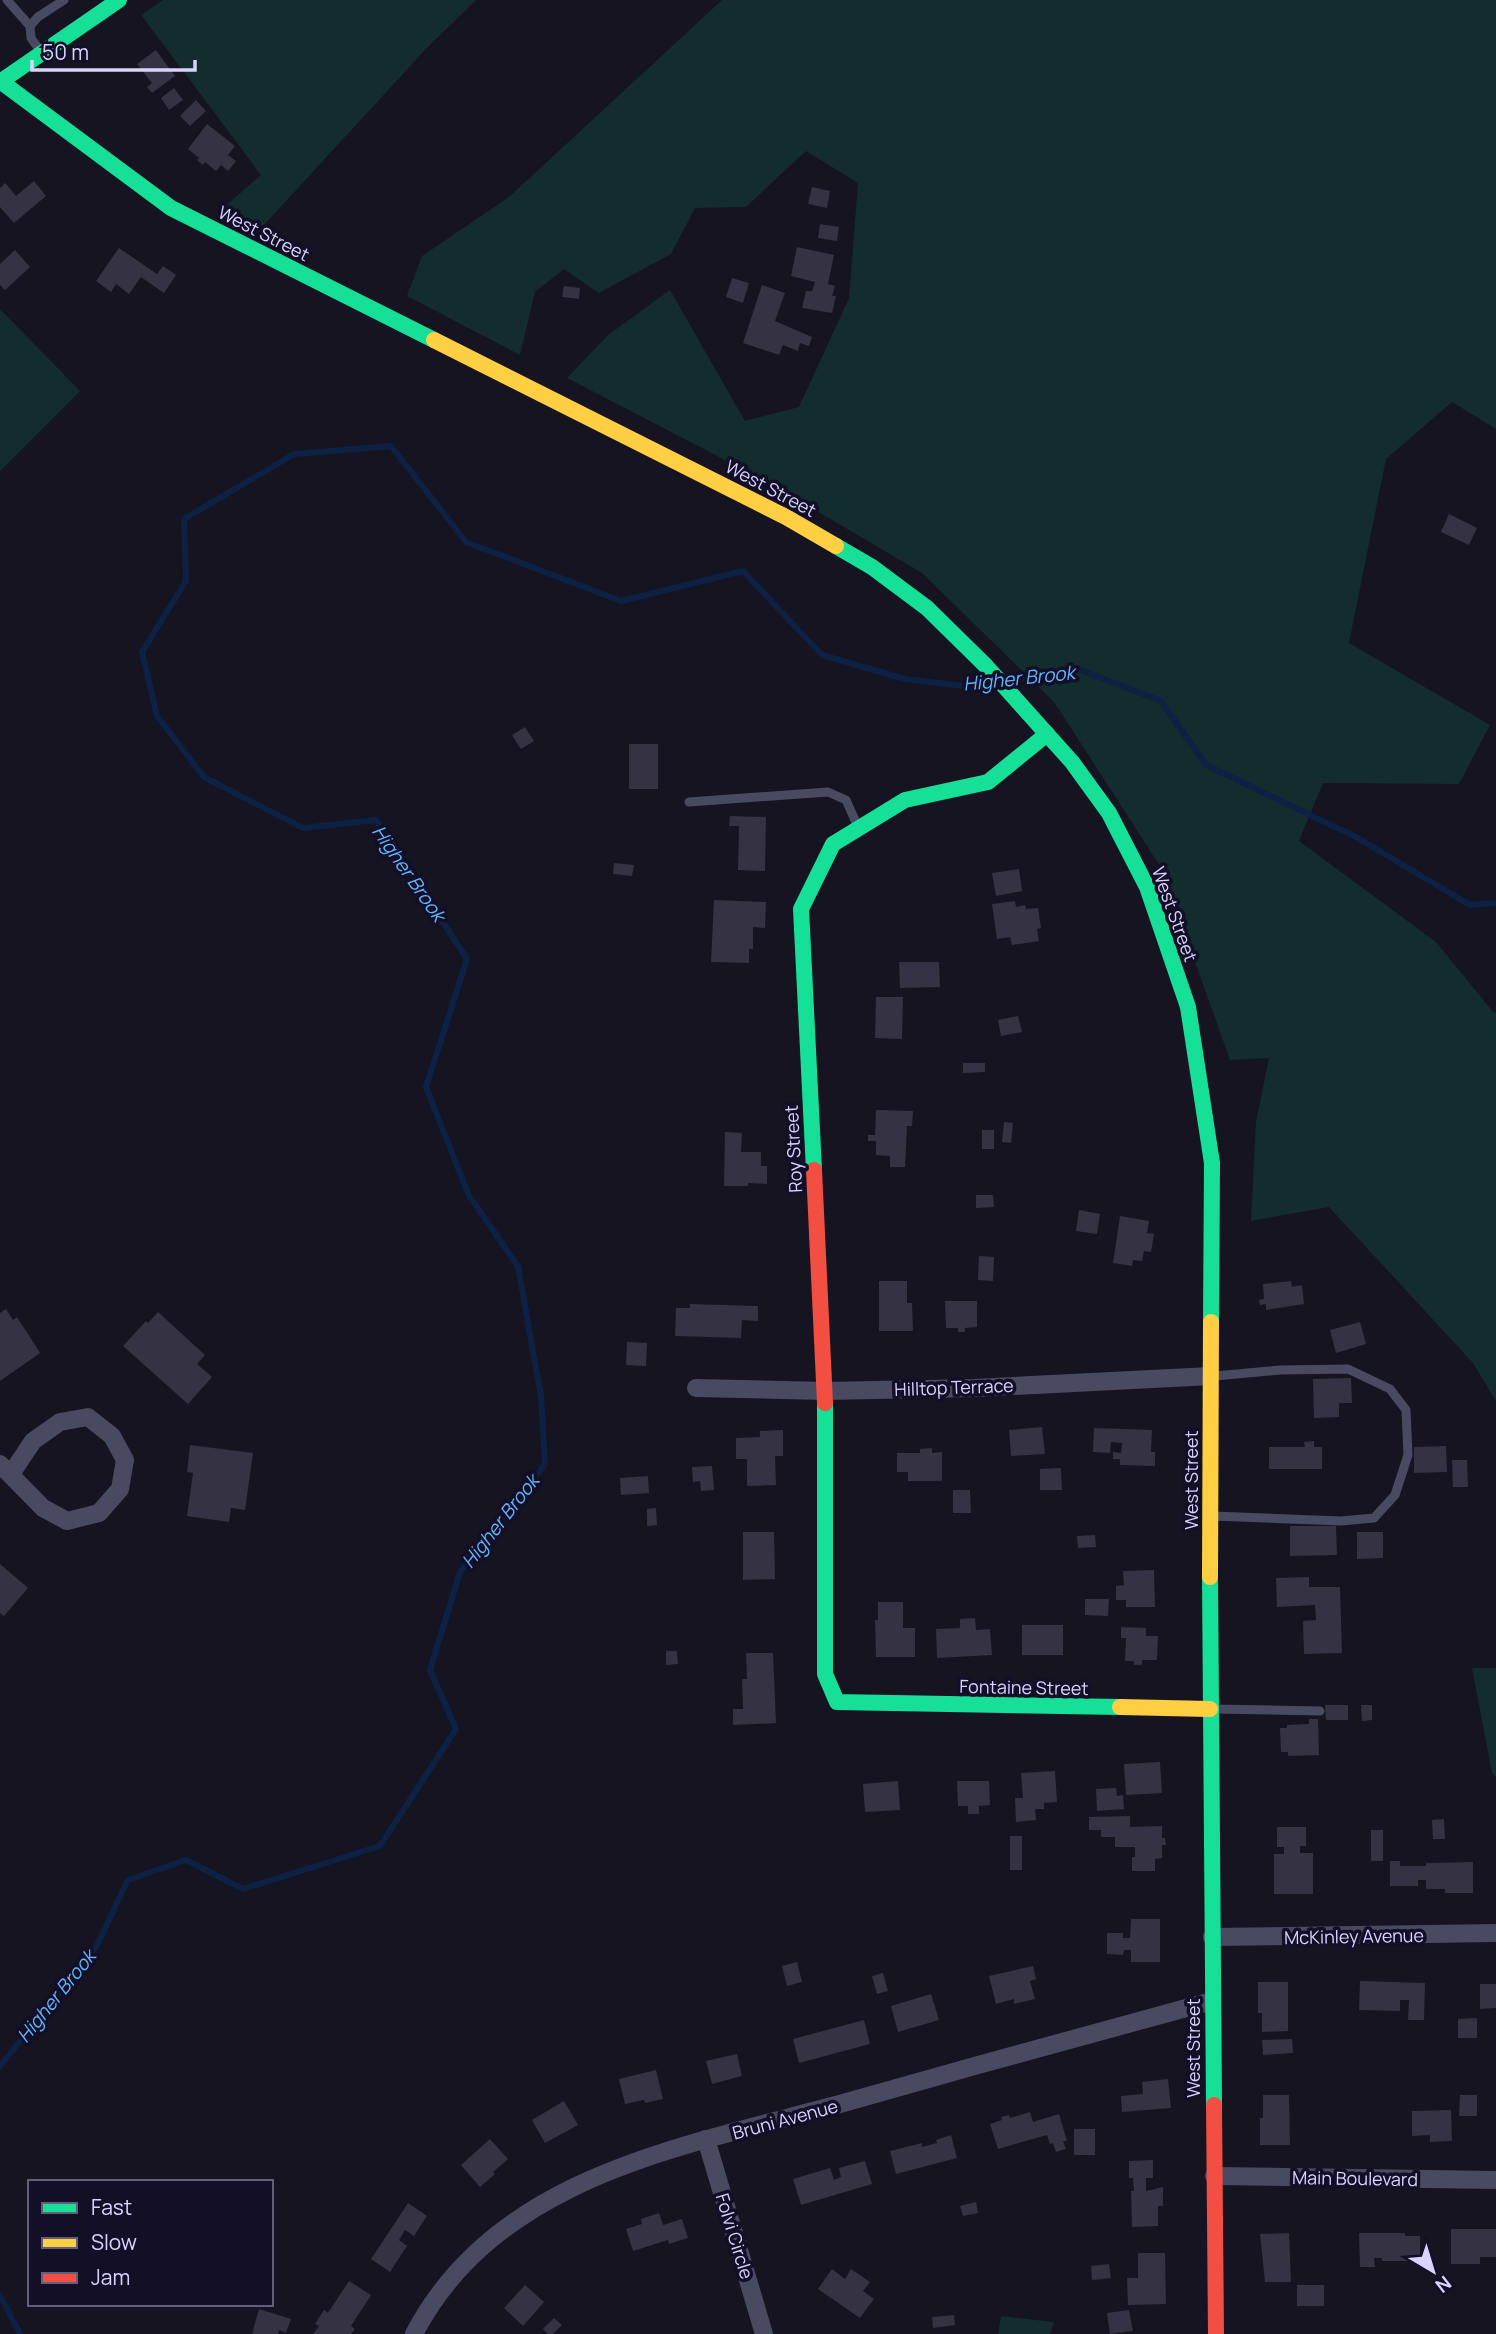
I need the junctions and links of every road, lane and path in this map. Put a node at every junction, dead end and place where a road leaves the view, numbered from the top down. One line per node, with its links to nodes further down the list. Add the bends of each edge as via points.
1 (7, 0): 4 (lane)
2 (64, 0): 4 (lane)
3 (119, 0): 5 (main road, via 97,10)
4 (30, 26): 5 (lane, via 31,38)
5 (42, 53): 6 (main road)
6 (0, 82): 7 (main road, West Street, via 171,208 786,517 872,567 928,608)
7 (1047, 734): 9 (main road, Roy Street, via 988,782 905,800); 10 (main road, West Street, via 1109,813 1147,887 1188,1007 1212,1163)
8 (689, 802): 9 (lane, via 828,792 846,800)
9 (859, 828): 12 (main road, Roy Street, via 833,844 801,909)
10 (1211, 1376): 12 (street, Hilltop Terrace); 14 (main road, West Street); 14 (lane, via 1348,1369 1390,1389 1406,1410 1408,1455 1395,1495 1374,1518)
11 (696, 1388): 12 (street, Hilltop Terrace)
12 (825, 1391): 15 (main road, Roy Street, via 825,1674)
13 (6, 1469): 13 (street, via 43,1508 67,1521 99,1513 120,1489 125,1460 112,1436 88,1417 60,1422)
14 (1210, 1516): 16 (main road, West Street)
15 (837, 1702): 16 (main road, Fontaine Street)
16 (1210, 1709): 17 (lane); 19 (main road, West Street)
17 (1320, 1711)
18 (1496, 1933): 19 (street, McKinley Avenue)
19 (1212, 1937): 20 (main road, West Street)
20 (1212, 2001): 21 (street, Bruni Avenue); 22 (main road, West Street)
21 (706, 2139): 24 (street, Bruni Avenue, via 603,2175 509,2225 443,2289); 25 (street, Folvi Circle)
22 (1214, 2176): 23 (street, Main Boulevard); 26 (main road, West Street)
23 (1496, 2180)
24 (414, 2334)
25 (764, 2334)
26 (1216, 2334)

